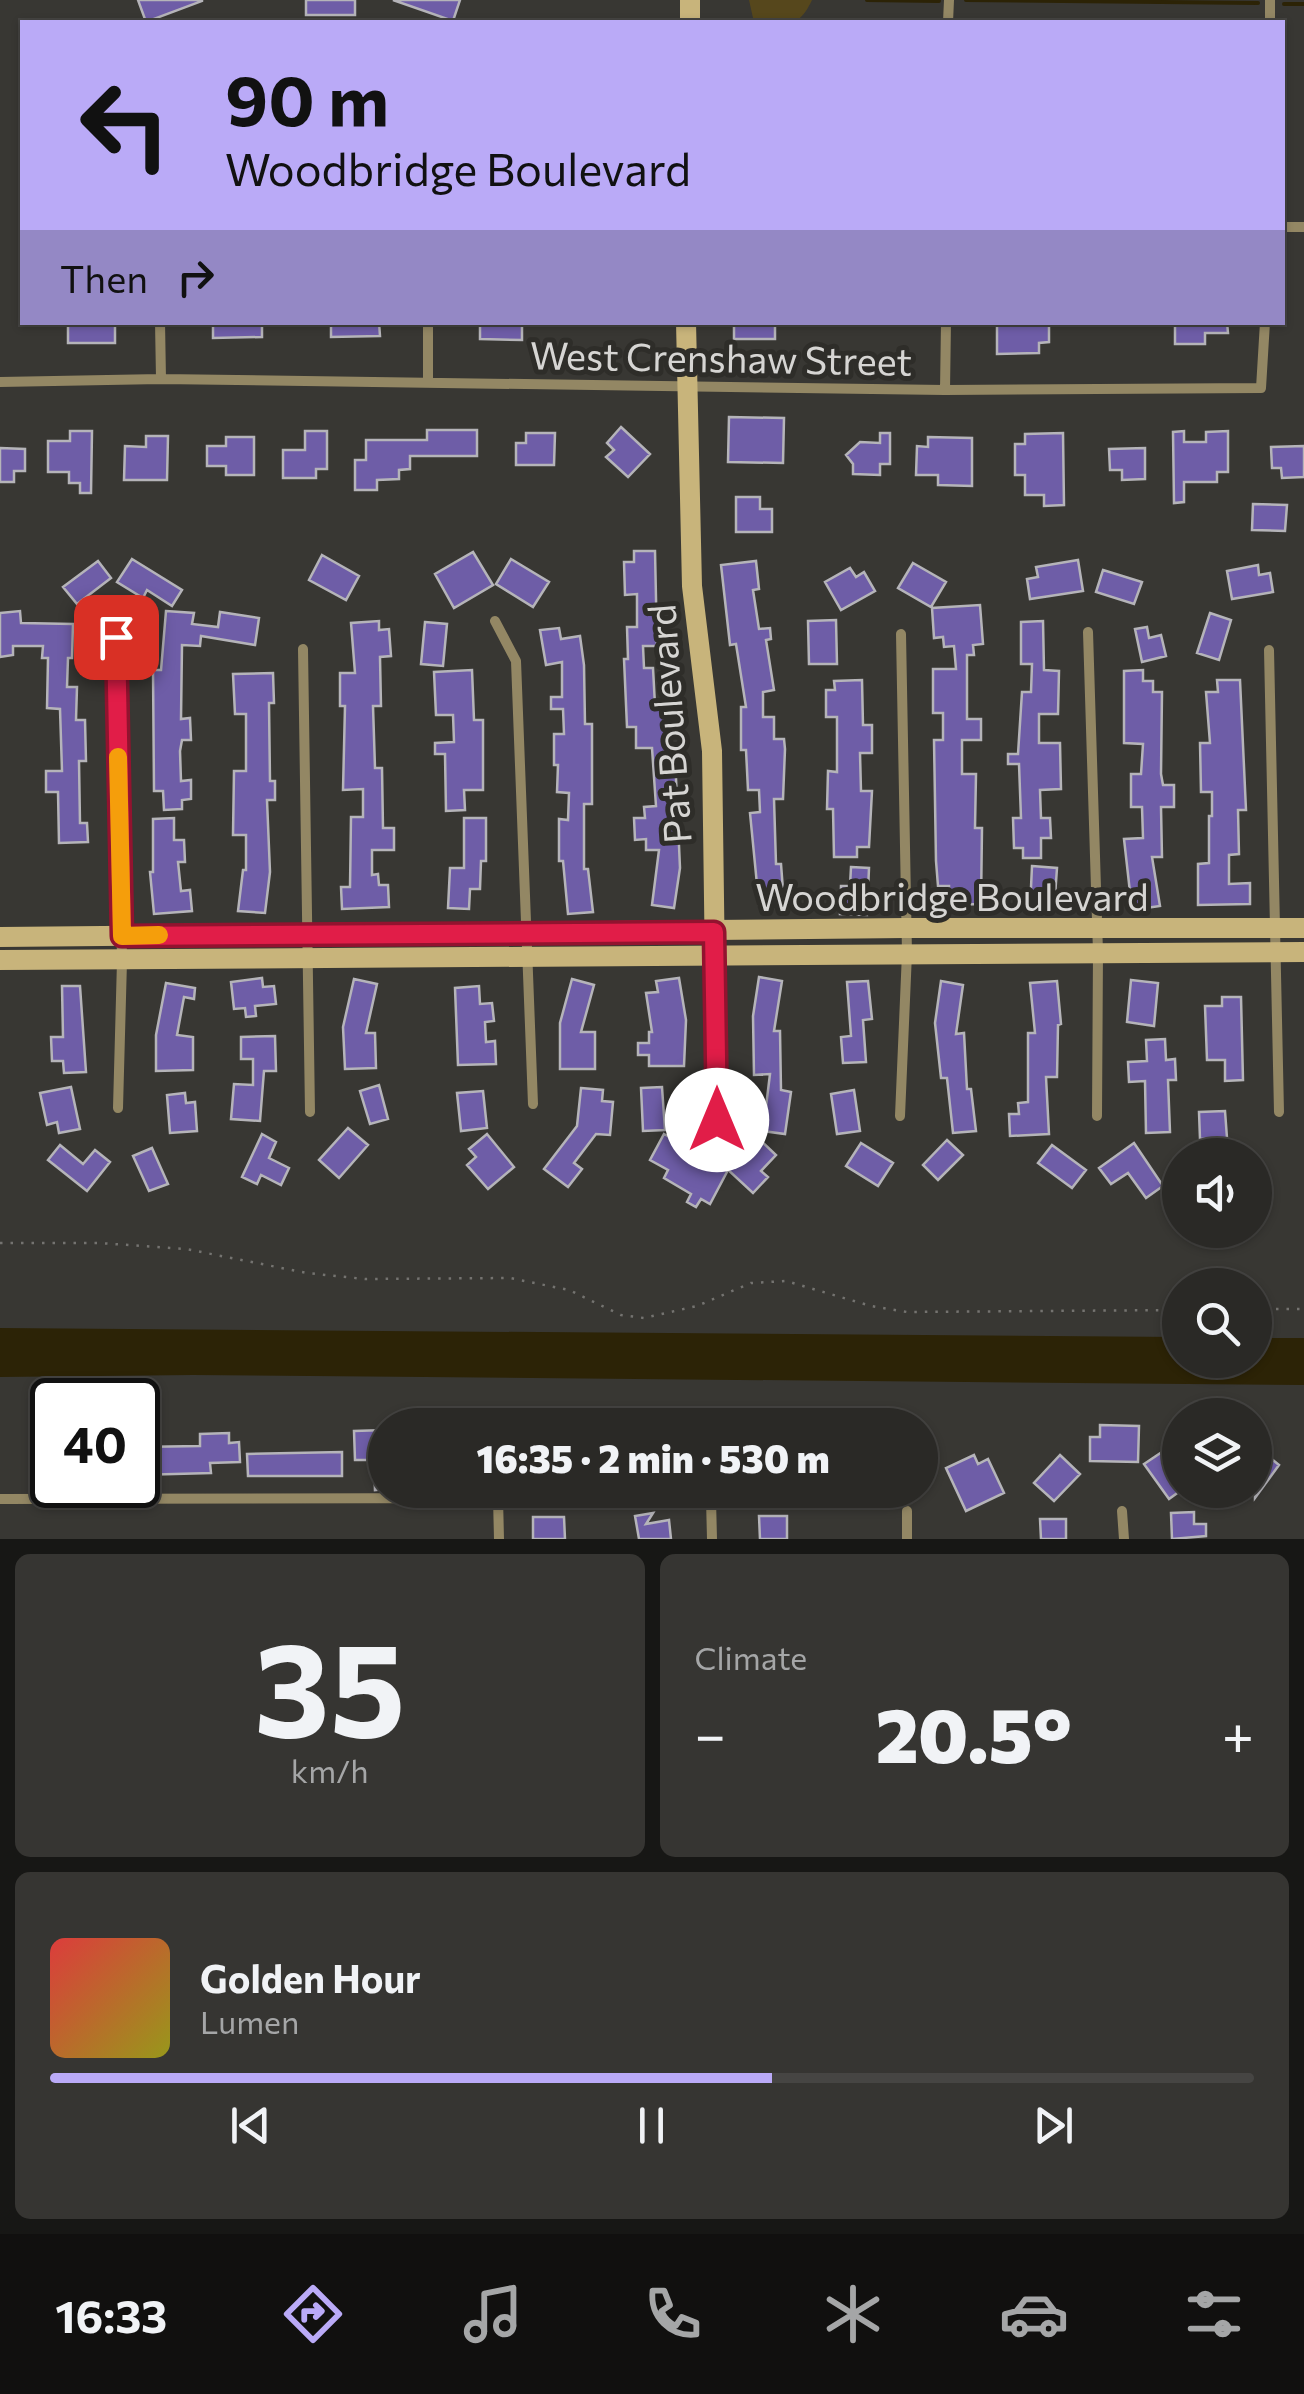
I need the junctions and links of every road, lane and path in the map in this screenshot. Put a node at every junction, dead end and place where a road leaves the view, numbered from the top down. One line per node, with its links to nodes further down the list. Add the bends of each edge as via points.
1 (160, 325): 6 (street)
2 (428, 325): 8 (street)
3 (686, 325): 9 (street, Pat Boulevard)
4 (946, 325): 10 (street)
5 (1265, 325): 10 (street, West Crenshaw Street, via 1261,388)
6 (161, 379): 7 (street, West Crenshaw Street); 8 (street, West Crenshaw Street)
7 (0, 382)
8 (428, 382): 9 (street, West Crenshaw Street)
9 (686, 386): 10 (street, West Crenshaw Street); 22 (street, Pat Boulevard, via 692,586 712,751)
10 (945, 390)
11 (495, 620): 21 (street, via 516,661)
12 (1088, 632): 20 (street)
13 (901, 634): 17 (street)
14 (116, 637): 24 (street)
15 (303, 649): 23 (street)
16 (1269, 650): 18 (street)
17 (906, 928): 20 (street, Woodbridge Boulevard); 22 (street, Woodbridge Boulevard); 29 (street)
18 (1276, 928): 19 (street, Woodbridge Boulevard); 20 (street, Woodbridge Boulevard); 27 (street)
19 (1304, 928)
20 (1097, 930): 26 (street)
21 (528, 931): 22 (street, Woodbridge Boulevard); 23 (street, Woodbridge Boulevard); 30 (street)
22 (714, 932): 31 (street, Pat Boulevard)
23 (307, 934): 24 (street, Woodbridge Boulevard); 32 (street)
24 (122, 936): 25 (street, Woodbridge Boulevard); 34 (street)
25 (0, 937)
26 (1098, 952): 27 (street, Woodbridge Boulevard); 29 (street, Woodbridge Boulevard); 40 (street)
27 (1276, 952): 28 (street, Woodbridge Boulevard); 38 (street)
28 (1304, 952)
29 (907, 953): 31 (street, Woodbridge Boulevard); 39 (street)
30 (529, 956): 31 (street, Woodbridge Boulevard); 32 (street, Woodbridge Boulevard); 35 (street)
31 (716, 956): 41 (street, Pat Boulevard)
32 (308, 958): 34 (street, Woodbridge Boulevard); 37 (street)
33 (0, 960): 34 (street, Woodbridge Boulevard)
34 (122, 961): 36 (street)
35 (533, 1104)
36 (118, 1108)
37 (310, 1112)
38 (1279, 1112)
39 (900, 1116)
40 (1097, 1116)
41 (717, 1120)
42 (0, 1243): 45 (path, via 186,1249 366,1279 510,1278 569,1290 608,1310 644,1318 697,1306 751,1283 786,1281 907,1312)
43 (1304, 1308): 44 (path)
44 (1272, 1309)
45 (1162, 1310)
46 (0, 1499): 50 (street, via 498,1498)
47 (711, 1508): 51 (street)
48 (907, 1511): 52 (street)
49 (1122, 1511): 53 (street)
50 (499, 1539)
51 (712, 1539)
52 (907, 1539)
53 (1124, 1539)

